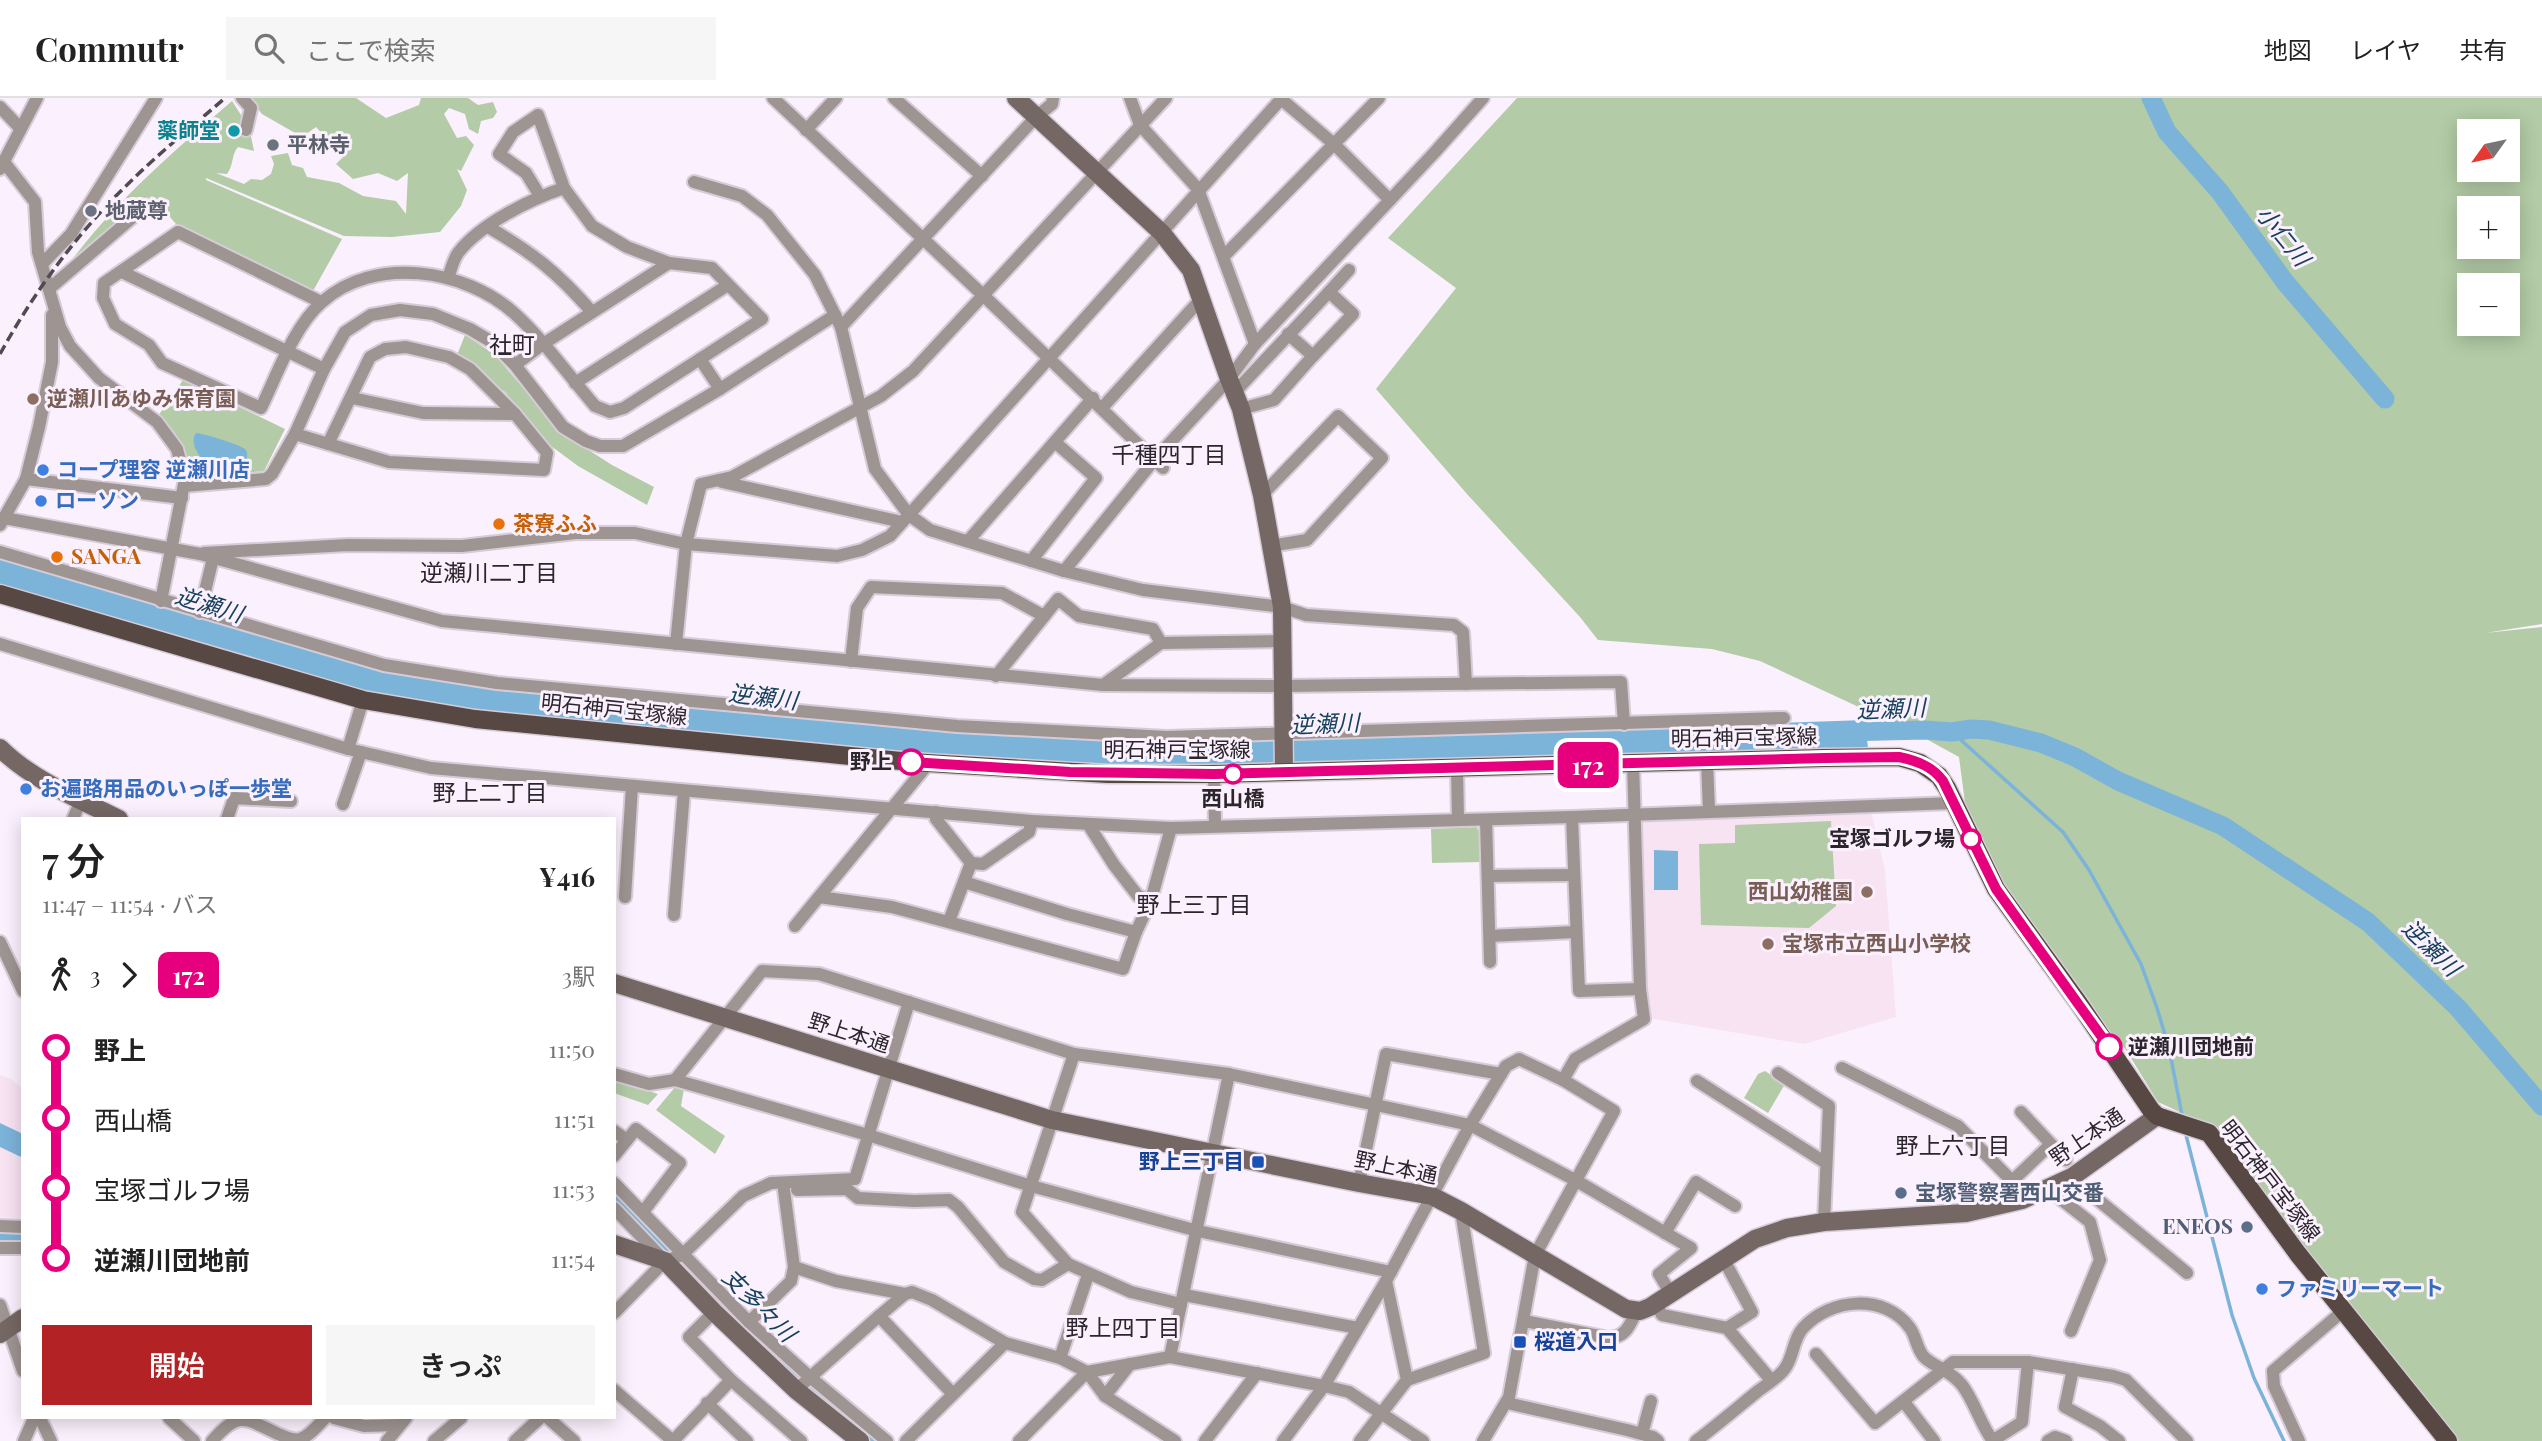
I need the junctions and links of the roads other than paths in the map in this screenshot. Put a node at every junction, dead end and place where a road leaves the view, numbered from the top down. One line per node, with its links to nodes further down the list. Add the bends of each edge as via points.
1 (37, 98): 17 (street)
2 (156, 98): 35 (street, via 71,234)
3 (242, 98): 18 (street, via 251,108)
4 (773, 98): 19 (street)
5 (835, 98): 19 (street)
6 (894, 98): 23 (street)
7 (1017, 98): 15 (street)
8 (1054, 98): 15 (street)
9 (1130, 98): 16 (street)
10 (1165, 98): 16 (street)
11 (1282, 98): 20 (street); 26 (street)
12 (1380, 98): 20 (street)
13 (1478, 100): 28 (street)
14 (0, 107): 17 (street)
15 (1036, 117): 22 (street); 23 (street)
16 (1140, 125): 22 (street); 26 (street)
17 (20, 128): 21 (street)
18 (246, 130)
19 (806, 130): 32 (street)
20 (1334, 144): 28 (street); 33 (street)
21 (2, 165): 35 (street, via 35,202)
22 (1098, 173): 31 (street); 42 (street)
23 (982, 176): 32 (street)
24 (694, 181): 47 (street, via 743,196 766,215 815,275)
25 (564, 188): 27 (street); 27 (street, via 538,115 513,132 499,154 526,173); 34 (street, via 592,226 626,247)
26 (1198, 189): 31 (street); 33 (street)
27 (540, 196): 30 (street)
28 (1390, 200): 50 (street)
29 (148, 205): 40 (street)
30 (488, 227): 38 (street, via 457,254); 46 (street, via 530,251 565,280)
31 (1162, 233): 43 (street, via 1191,270); 53 (street)
32 (923, 240): 42 (street); 47 (street)
33 (1224, 256): 50 (street)
34 (669, 263): 39 (street, via 712,268); 46 (street)
35 (42, 264): 40 (street)
36 (1349, 270): 41 (street)
37 (122, 272): 44 (street, via 178,232); 51 (street); 51 (street, via 104,283 103,299 115,324 149,345 162,363 261,408)
38 (447, 278): 44 (street, via 401,272 375,276 343,286); 49 (street, via 479,289 513,312)
39 (728, 285): 54 (street, via 762,319); 57 (street)
40 (49, 289): 45 (street)
41 (1329, 292): 48 (street); 52 (street, via 1353,314)
42 (984, 296): 53 (street); 62 (street, via 913,371)
43 (1201, 299): 59 (street); 61 (street)
44 (321, 302): 51 (street)
45 (53, 304): 68 (street, via 52,362); 70 (street, via 70,346 99,378 157,422 177,449 185,480)
46 (592, 312): 49 (street)
47 (838, 321): 58 (street); 62 (street)
48 (1288, 334): 52 (street); 59 (street)
49 (543, 344): 55 (street); 57 (street)
50 (1255, 344): 59 (street)
51 (288, 353): 56 (street)
52 (1313, 356): 59 (street, via 1274,400)
53 (1049, 358): 61 (street); 72 (street)
54 (700, 359): 57 (street, via 624,408 610,412 595,406); 58 (street)
55 (515, 365): 56 (street, via 492,342 470,329 433,314 400,310 372,315 345,332); 58 (street, via 563,427 600,446 623,446)
56 (324, 369): 64 (street)
57 (575, 383)
58 (720, 389)
59 (1235, 393): 67 (street); 71 (street)
60 (352, 398): 63 (street, via 423,413); 63 (street, via 370,357 385,349 406,347 449,357 470,369); 66 (street)
61 (1098, 403): 65 (street); 67 (street)
62 (860, 408): 69 (street); 72 (street, via 875,469)
63 (515, 414): 66 (street, via 547,453 544,470 389,462)
64 (295, 434): 66 (street); 70 (street, via 266,480)
65 (1056, 443): 74 (street); 81 (street, via 1096,478)
66 (328, 444)
67 (1159, 463): 82 (street)
68 (26, 479): 70 (street); 73 (street)
69 (718, 481): 72 (street); 75 (street, via 701,484)
70 (183, 491): 77 (street)
71 (1262, 495): 76 (street); 76 (street, via 1338,416 1382,458 1307,540)
72 (905, 519): 74 (street); 75 (street, via 890,536 837,556)
73 (2, 521): 77 (street)
74 (968, 541): 81 (street)
75 (686, 544): 79 (street, via 635,533 576,533 462,546 305,547); 90 (street)
76 (1270, 546): 85 (street)
77 (171, 548): 79 (street); 84 (street)
78 (0, 552): 84 (street)
79 (200, 554): 80 (street)
80 (213, 558): 86 (street); 90 (street, via 442,621)
81 (1031, 561): 82 (street)
82 (1064, 571): 85 (street, via 1143,590)
83 (0, 594): 97 (main road, 明石神戸宝塚線)
84 (161, 601): 86 (street)
85 (1282, 607): 88 (street); 94 (street, via 1306,615 1454,625 1463,632)
86 (200, 612): 100 (street, via 384,665 497,683 957,726 1167,737)
87 (1044, 616): 89 (street, via 1058,599 1079,616 1153,629); 92 (street, via 1003,593 871,587 857,608); 93 (street)
88 (1281, 641): 89 (street); 96 (street)
89 (1161, 643): 95 (street)
90 (676, 644): 92 (street)
91 (0, 645): 102 (street)
92 (851, 661): 93 (street)
93 (996, 676): 95 (street)
94 (1466, 684): 96 (street); 99 (street, via 1621,681)
95 (1103, 685): 96 (street)
96 (1283, 686): 100 (street)
97 (363, 700): 102 (street); 104 (main road, 明石神戸宝塚線, via 475,719)
98 (1784, 718): 99 (street)
99 (1624, 724): 100 (street)
100 (1282, 734): 107 (street)
101 (0, 748): 111 (street)
102 (355, 750): 109 (street, via 430,768); 114 (street)
103 (1707, 761): 105 (main road, 明石神戸宝塚線); 113 (main road, 明石神戸宝塚線, via 1899,757 1935,772); 116 (street)
104 (929, 763): 108 (main road, 明石神戸宝塚線); 115 (street)
105 (1633, 763): 106 (main road, 明石神戸宝塚線); 118 (street)
106 (1457, 768): 107 (main road, 明石神戸宝塚線); 123 (street)
107 (1284, 772): 108 (main road, 明石神戸宝塚線)
108 (1214, 774): 127 (street)
109 (632, 786): 110 (street); 133 (street)
110 (684, 791): 115 (street); 136 (street)
111 (81, 800): 119 (street); 120 (street)
112 (291, 801): 121 (street, via 234,798)
113 (1954, 803): 116 (street); 161 (main road, 明石神戸宝塚線, via 2005,903)
114 (344, 804)
115 (891, 808): 117 (street); 134 (street)
116 (1709, 811): 118 (street)
117 (936, 812): 125 (street); 129 (street, via 936,819)
118 (1636, 814): 122 (street); 146 (street)
119 (74, 817)
120 (115, 817)
121 (228, 817)
122 (1572, 817): 124 (street); 130 (street)
123 (1458, 819): 124 (street); 127 (street)
124 (1486, 820): 131 (street)
125 (1032, 821): 126 (street); 129 (street, via 1029,832 987,863)
126 (1088, 824): 128 (street); 135 (street, via 1138,896)
127 (1215, 826): 128 (street)
128 (1171, 828): 135 (street)
129 (971, 863): 132 (street)
130 (1573, 875): 131 (street); 140 (street)
131 (1489, 876): 141 (street)
132 (964, 882): 137 (street); 139 (street)
133 (625, 897)
134 (819, 897): 137 (street); 138 (street)
135 (1151, 900): 139 (street)
136 (674, 915)
137 (949, 921): 139 (street, via 1123,969)
138 (794, 926)
139 (1136, 932)
140 (1575, 932): 141 (street); 146 (street, via 1579,991)
141 (1490, 936): 143 (street)
142 (1, 950): 144 (street)
143 (1490, 962)
144 (20, 974)
145 (616, 984): 148 (street, 野上本通)
146 (1640, 989): 157 (street, via 1644,1019 1575,1059)
147 (909, 1002): 148 (street, via 819,974 762,971); 149 (street); 151 (street)
148 (724, 1017): 151 (street, 野上本通); 156 (street)
149 (1074, 1054): 153 (street); 162 (street)
150 (1842, 1068): 173 (street, via 1958,1126)
151 (889, 1069): 162 (street, 野上本通); 165 (street)
152 (1778, 1073): 171 (street, via 1829,1106)
153 (1229, 1074): 159 (street); 168 (street)
154 (1501, 1074): 157 (street, via 1519,1059); 159 (street, via 1386,1054); 163 (street)
155 (616, 1075): 156 (street, via 649,1084)
156 (675, 1080): 165 (street)
157 (1563, 1080): 172 (street, via 1614,1111)
158 (1697, 1081): 171 (street)
159 (1375, 1105): 163 (street); 175 (street)
160 (2021, 1112): 167 (street)
161 (2157, 1116): 178 (street, 野上本通, via 2091,1165); 210 (main road, 明石神戸宝塚線, via 2209,1133)
162 (1052, 1120): 168 (street, 野上本通); 177 (street)
163 (1470, 1125): 172 (street); 181 (street)
164 (616, 1132): 166 (street)
165 (868, 1135): 174 (street, via 855,1179); 177 (street)
166 (627, 1140): 169 (street); 187 (street, via 636,1129 680,1163)
167 (2050, 1144): 170 (street); 173 (street)
168 (1214, 1153): 175 (street, 野上本通); 192 (street)
169 (616, 1154)
170 (2066, 1160)
171 (1826, 1163): 188 (street)
172 (1575, 1180): 193 (street); 197 (street)
173 (2012, 1181): 182 (street)
174 (771, 1182): 179 (street); 198 (street, via 743,1196)
175 (1359, 1183): 181 (street, 野上本通)
176 (616, 1185): 187 (street)
177 (1031, 1186): 192 (street); 200 (street, via 1022,1212)
178 (2049, 1189): 182 (street, 野上本通); 189 (street)
179 (784, 1190): 200 (street, via 847,1189 858,1198 949,1200 1012,1268 1042,1280); 201 (street)
180 (2086, 1190): 183 (street)
181 (1432, 1196): 186 (street, 野上本通); 204 (street)
182 (2022, 1199): 188 (street, 野上本通, via 1966,1213)
183 (2104, 1205): 189 (street); 202 (street)
184 (1735, 1206): 193 (street, via 1696,1182)
185 (616, 1210): 198 (street)
186 (1461, 1211): 197 (street, 野上本通); 232 (street, via 1484,1353)
187 (643, 1212): 198 (street)
188 (1824, 1222): 199 (street, 野上本通, via 1755,1239)
189 (2090, 1222): 219 (street, via 2099,1260)
190 (0, 1226): 191 (street)
191 (21, 1227)
192 (1198, 1231): 204 (street); 206 (street)
193 (1665, 1233): 207 (street, via 1691,1248 1659,1274)
194 (616, 1244): 198 (street)
195 (0, 1248): 196 (street)
196 (21, 1248)
197 (1535, 1255): 212 (street, 野上本通); 214 (street)
198 (674, 1258): 209 (street); 211 (street); 215 (street)
199 (1724, 1260): 207 (street, 野上本通); 218 (street, via 1752,1312)
200 (1068, 1264): 203 (street)
201 (794, 1267): 205 (street, via 836,1281); 215 (street, via 791,1281)
202 (2188, 1273)
203 (1088, 1275): 206 (street, via 1131,1292); 223 (street)
204 (1388, 1276): 217 (street); 232 (street)
205 (905, 1294): 213 (street); 220 (street, via 932,1300)
206 (1182, 1299): 217 (street); 222 (street)
207 (1663, 1299): 212 (street, 野上本通); 218 (street, via 1662,1315)
208 (0, 1305): 216 (street)
209 (616, 1311)
210 (2343, 1311): 285 (street, via 2273,1371 2274,1386); 286 (main road, 明石神戸宝塚線)
211 (714, 1312): 231 (street, via 689,1337); 234 (street)
212 (1636, 1312): 214 (street, via 1629,1329 1609,1338)
213 (879, 1316): 234 (street); 237 (street)
214 (1524, 1321): 242 (street)
215 (749, 1322): 234 (street)
216 (10, 1326): 225 (street)
217 (1358, 1328): 235 (street)
218 (1727, 1328): 233 (street)
219 (2071, 1331)
220 (1005, 1343): 223 (street); 237 (street)
221 (1816, 1354): 240 (street, via 1875,1423)
222 (1170, 1357): 226 (street); 230 (street)
223 (1060, 1358): 229 (street)
224 (2028, 1362): 227 (street, via 1953,1362); 228 (street); 257 (street, via 2022,1422)
225 (21, 1364)
226 (1130, 1364): 229 (street); 238 (street)
227 (1946, 1369): 233 (street, via 1923,1356 1899,1315 1882,1306 1849,1304 1830,1309 1804,1326 1783,1371); 240 (street); 257 (street, via 1979,1412)
228 (2073, 1369): 283 (street, via 2066,1407); 284 (street, via 2126,1380)
229 (1087, 1372): 238 (street); 271 (street)
230 (1257, 1373): 235 (street); 273 (street)
231 (731, 1380): 241 (street); 267 (street)
232 (1407, 1380): 243 (street)
233 (1771, 1380): 279 (street)
234 (803, 1383): 268 (street); 269 (street)
235 (1324, 1386): 243 (street, via 1349,1392); 274 (street)
236 (616, 1392): 265 (street)
237 (953, 1394): 270 (street)
238 (1105, 1396): 272 (street)
239 (1651, 1401): 255 (street)
240 (1904, 1402): 280 (street)
241 (707, 1403): 265 (street); 266 (street)
242 (1507, 1403): 255 (street); 277 (street)
243 (1382, 1412): 275 (street); 276 (street)
244 (34, 1419): 258 (street)
245 (40, 1419): 259 (street)
246 (170, 1419): 260 (street)
247 (239, 1419): 261 (street)
248 (239, 1419): 249 (street, via 290,1439 307,1436)
249 (324, 1419)
250 (338, 1419): 254 (street, via 364,1426)
251 (460, 1419): 262 (street)
252 (539, 1419): 263 (street)
253 (549, 1419): 264 (street)
254 (403, 1421): 256 (street)
255 (1642, 1434): 278 (street)
256 (388, 1440)
257 (1989, 1440)
258 (24, 1441)
259 (51, 1441)
260 (194, 1441)
261 (212, 1441)
262 (434, 1441)
263 (515, 1441)
264 (573, 1441)
265 (673, 1441)
266 (747, 1441)
267 (801, 1441)
268 (860, 1441)
269 (887, 1441)
270 (906, 1441)
271 (1019, 1441)
272 (1175, 1441)
273 (1205, 1441)
274 (1283, 1441)
275 (1360, 1441)
276 (1423, 1441)
277 (1483, 1441)
278 (1658, 1441)
279 (1696, 1441)
280 (1934, 1441)
281 (2048, 1441): 282 (street, via 2055,1437)
282 (2066, 1441)
283 (2119, 1441)
284 (2187, 1441)
285 (2299, 1441)
286 (2448, 1441)

